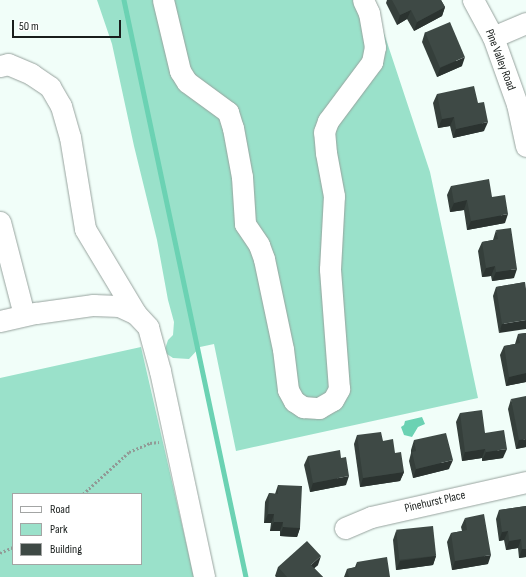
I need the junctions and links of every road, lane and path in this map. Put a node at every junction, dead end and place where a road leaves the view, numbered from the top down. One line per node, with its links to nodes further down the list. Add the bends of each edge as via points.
1 (163, 0): 2 (street, via 180,71 188,82 228,112 234,128 242,177 245,224 259,245 264,259 283,349 288,390 294,401 302,407 319,408 333,400 339,389 330,269 334,196 324,132 328,122 372,62 375,47 369,13)
2 (363, 0)
3 (473, 0): 5 (street, Pine Valley Road)
4 (526, 22): 5 (street)
5 (493, 38): 7 (street, Pine Valley Road, via 517,104)
6 (0, 66): 9 (street, via 8,64 31,74 50,87 61,106 70,137 85,229)
7 (526, 146)
8 (0, 222): 10 (street)
9 (136, 314): 10 (street, via 118,306 93,305); 12 (street, via 148,327 153,342)
10 (24, 316): 11 (street)
11 (0, 321)
12 (175, 441): 14 (path, via 150,443 129,452); 18 (street)
13 (526, 482): 15 (street, Pinehurst Place, via 371,517)
14 (84, 493)
15 (345, 528)
16 (12, 547): 17 (path)
17 (0, 553)
18 (204, 577)

